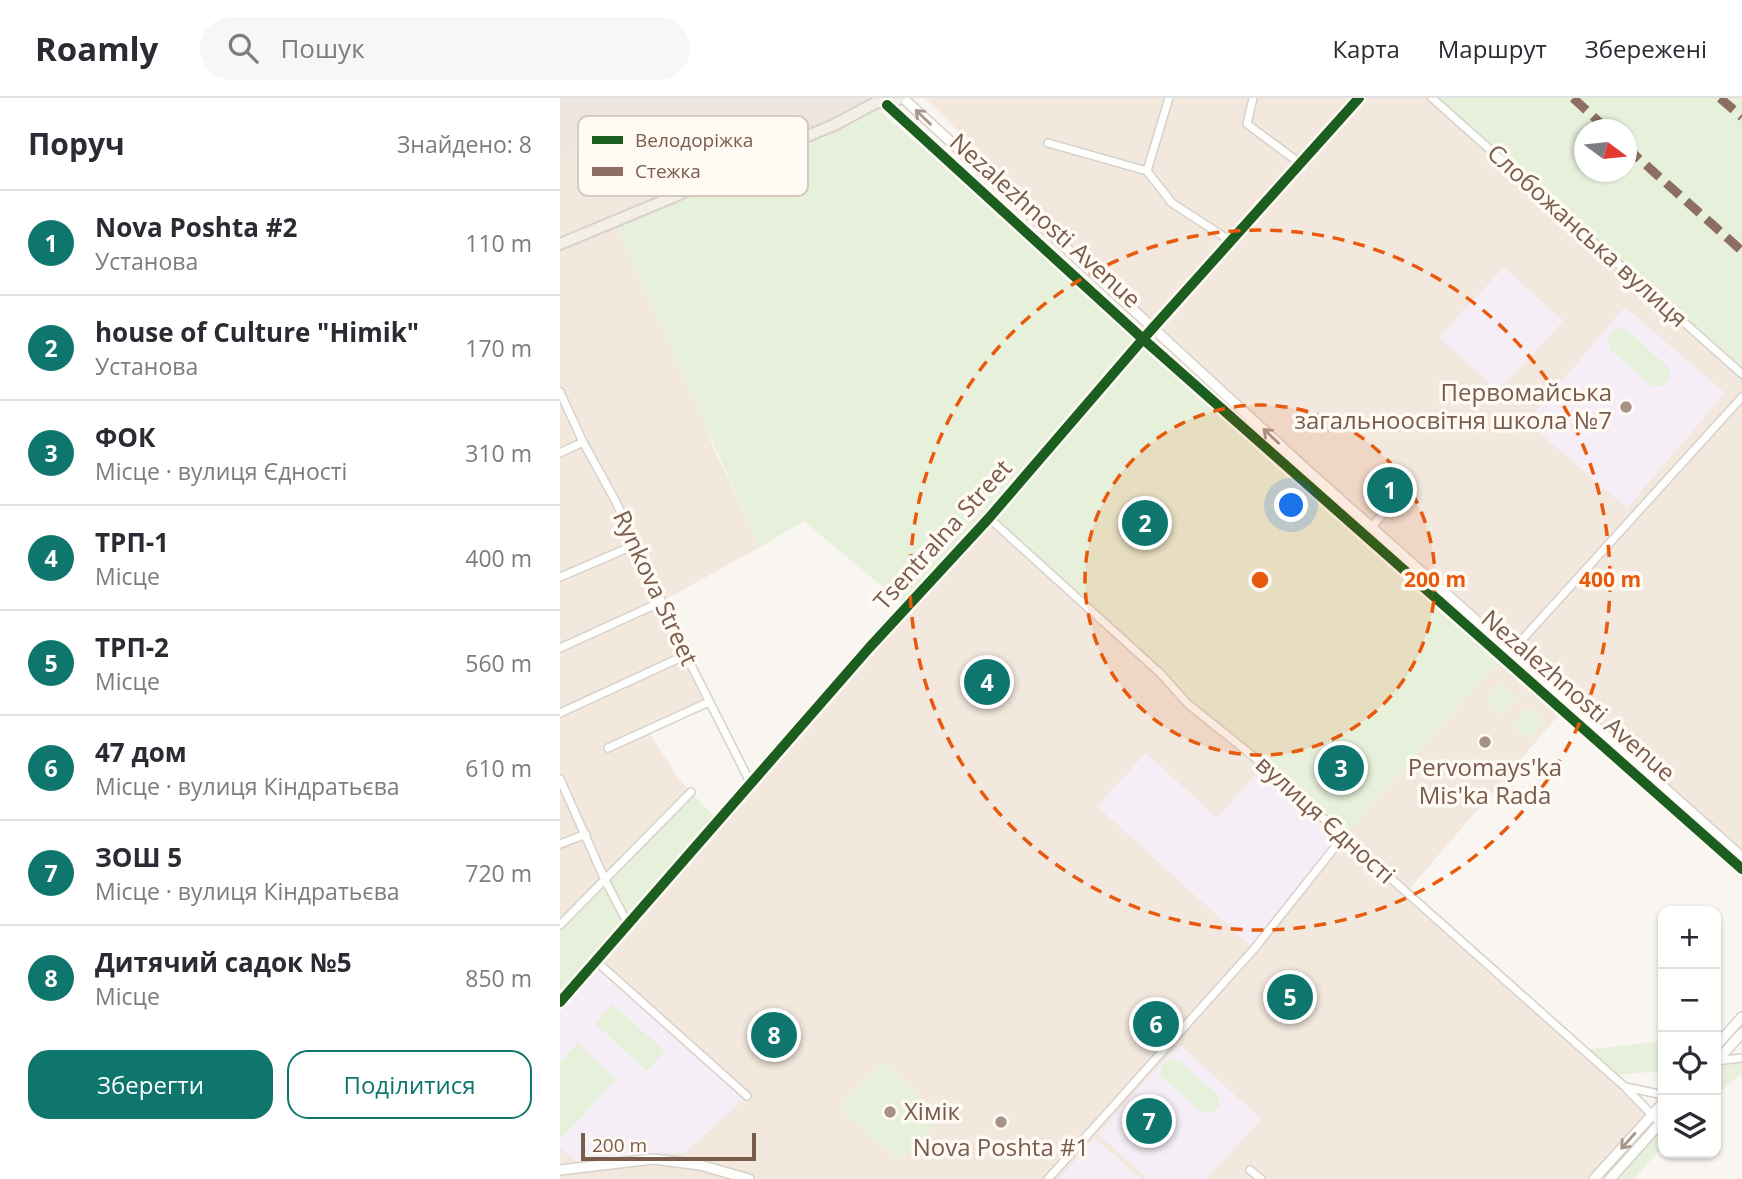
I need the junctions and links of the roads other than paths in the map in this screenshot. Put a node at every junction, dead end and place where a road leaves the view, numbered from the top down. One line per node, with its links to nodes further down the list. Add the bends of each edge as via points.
1 (901, 98): 6 (main road, via 894,104); 14 (street, Nezalezhnosti Avenue, one-way to 1)
2 (1169, 98): 10 (street)
3 (1253, 98): 9 (street, via 1247,124)
4 (1359, 98): 9 (street, Tsentralna Street)
5 (1432, 98): 16 (street, Слобожанська вулиця)
6 (879, 102): 7 (main road); 15 (street, Nezalezhnosti Avenue)
7 (808, 135)
8 (1048, 143): 10 (street)
9 (1301, 164): 12 (street, Tsentralna Street)
10 (1147, 171): 12 (street, via 1172,203)
11 (675, 196): 13 (main road)
12 (1232, 242): 14 (street, Tsentralna Street)
13 (560, 244)
14 (1154, 328): 15 (street, Tsentralna Street); 23 (street, Nezalezhnosti Avenue, one-way to 14)
15 (1143, 339): 22 (street, Tsentralna Street); 23 (street, Nezalezhnosti Avenue)
16 (1742, 374)
17 (560, 392): 19 (street, Rynkova Street)
18 (1742, 397): 28 (street)
19 (583, 442): 20 (street); 24 (street, Rynkova Street)
20 (560, 453)
21 (1373, 499): 23 (street, via 1386,510)
22 (989, 518): 35 (street, Tsentralna Street); 38 (street, вулиця Єдності, via 1160,673 1188,704)
23 (1369, 531): 28 (street, Nezalezhnosti Avenue); 30 (street, Nezalezhnosti Avenue)
24 (635, 545): 25 (street); 26 (street, Rynkova Street)
25 (560, 577)
26 (661, 602): 27 (street); 29 (street, Rynkova Street)
27 (560, 649)
28 (1511, 651): 30 (street); 39 (street, Nezalezhnosti Avenue)
29 (686, 655): 31 (street, Rynkova Street); 32 (street)
30 (1503, 658): 39 (street, Nezalezhnosti Avenue)
31 (709, 702): 33 (street); 35 (street, Rynkova Street)
32 (560, 713)
33 (608, 748)
34 (560, 779): 37 (street)
35 (751, 784): 44 (street, Tsentralna Street)
36 (691, 792): 43 (street)
37 (586, 834): 40 (street); 43 (street)
38 (1343, 837): 54 (street, вулиця Єдності); 64 (street, via 1254,949)
39 (1718, 841): 41 (street, Nezalezhnosti Avenue); 42 (street, Nezalezhnosti Avenue)
40 (560, 844)
41 (1742, 857)
42 (1742, 869)
43 (605, 880): 44 (street); 45 (street)
44 (628, 924): 46 (street, Tsentralna Street)
45 (560, 925)
46 (596, 961): 47 (street, Tsentralna Street); 56 (street)
47 (560, 1002)
48 (1742, 1017): 50 (street)
49 (1742, 1033): 51 (street)
50 (1721, 1040)
51 (1721, 1056)
52 (1742, 1058): 53 (street)
53 (1721, 1060)
54 (1625, 1087): 55 (street); 58 (street, вулиця Єдності)
55 (1658, 1094)
56 (747, 1096)
57 (1658, 1107): 58 (street)
58 (1652, 1114): 59 (street, вулиця Єдності); 66 (street, one-way to 66)
59 (1658, 1118)
60 (1658, 1125): 67 (street)
61 (560, 1170): 63 (street, via 653,1159 701,1165)
62 (1250, 1170): 65 (street)
63 (748, 1179)
64 (1048, 1179)
65 (1261, 1179)
66 (1594, 1179)
67 (1610, 1179)

